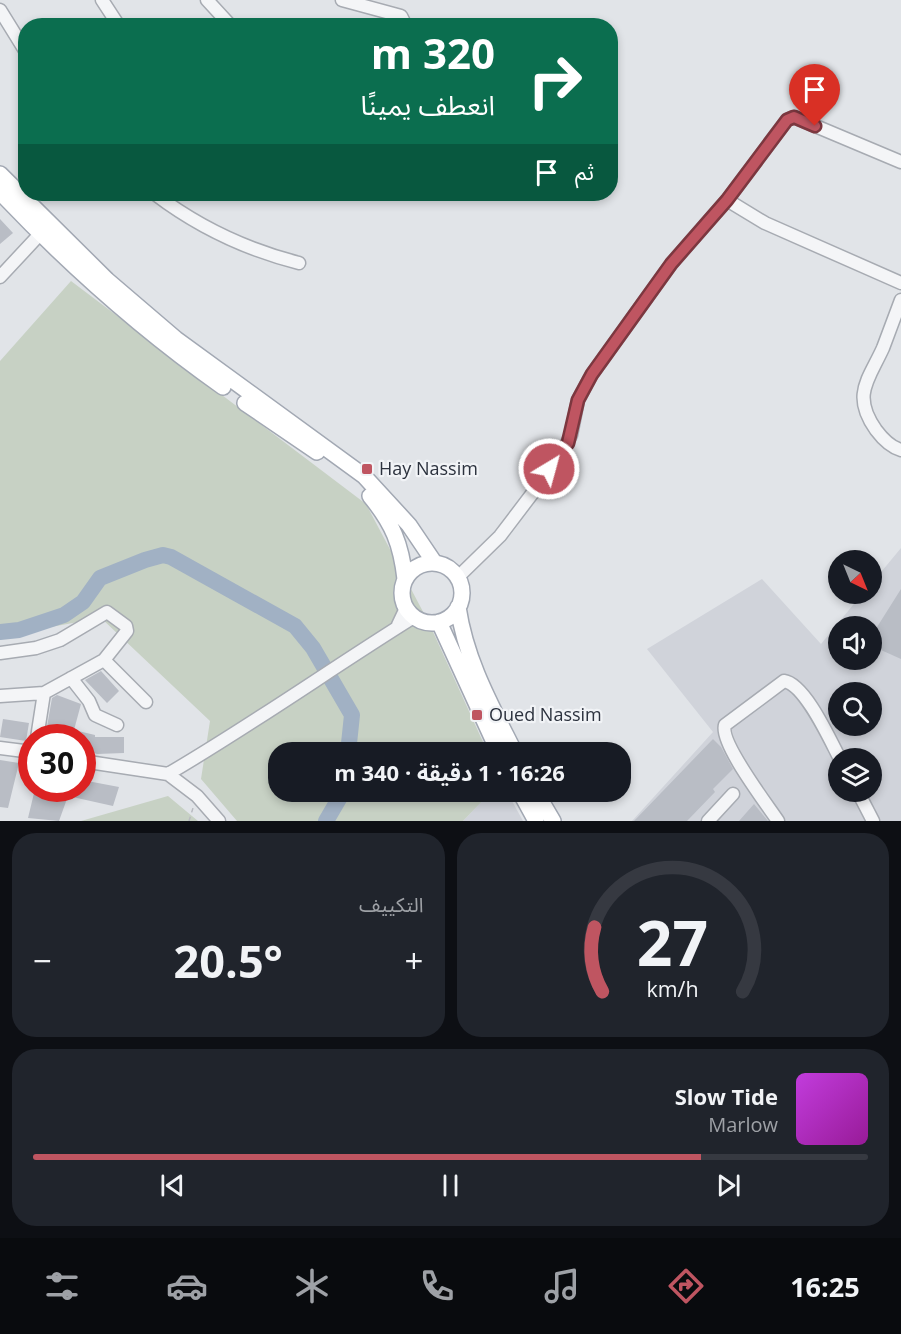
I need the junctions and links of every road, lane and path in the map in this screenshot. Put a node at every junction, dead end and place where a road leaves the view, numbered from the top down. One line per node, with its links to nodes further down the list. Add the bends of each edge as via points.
1 (102, 0): 5 (street)
2 (207, 0): 6 (street)
3 (342, 0): 7 (street)
4 (0, 10): 8 (street)
5 (114, 18)
6 (224, 18)
7 (402, 18)
8 (18, 39)
9 (901, 162): 13 (street, via 790,118)
10 (0, 174): 12 (main road)
11 (0, 192): 16 (main road)
12 (18, 192)
13 (727, 200): 19 (street, via 765,223); 23 (street, via 671,264 592,374 578,400 571,435 561,457 500,536)
14 (27, 201): 22 (main road, via 107,280 176,339 364,476 409,525)
15 (165, 201): 17 (street, via 219,233 271,256)
16 (40, 234): 18 (street); 24 (main road, via 165,346 351,477 376,503 397,536)
17 (299, 263)
18 (0, 277)
19 (901, 283)
20 (901, 300): 21 (street, via 867,376 864,392 871,423 883,438)
21 (901, 450)
22 (434, 562): 23 (main road, via 448,567); 24 (main road, via 417,567)
23 (458, 578): 25 (main road, via 462,589)
24 (405, 579): 26 (main road, via 402,594)
25 (459, 608): 27 (main road); 37 (main road, via 472,668)
26 (410, 612): 27 (main road, via 429,623); 42 (street, via 398,625 308,686)
27 (439, 622): 36 (main road)
28 (0, 653): 29 (street, via 60,640 107,612 126,626 127,632)
29 (104, 660): 30 (street); 33 (street)
30 (71, 678): 31 (street); 35 (street, via 94,714)
31 (44, 693): 32 (street); 34 (street)
32 (0, 696)
33 (146, 702)
34 (40, 724)
35 (117, 725)
36 (494, 742)
37 (509, 742)
38 (0, 748): 40 (street)
39 (834, 748): 53 (street, via 801,691 789,682 784,681 725,725 724,736 731,749)
40 (18, 750)
41 (96, 763): 42 (street)
42 (168, 774): 44 (street)
43 (734, 794): 52 (street)
44 (197, 796): 48 (path); 49 (street)
45 (526, 802): 50 (main road)
46 (542, 802): 51 (main road)
47 (863, 802): 54 (street)
48 (189, 821)
49 (219, 821)
50 (536, 821)
51 (552, 821)
52 (708, 821)
53 (778, 821)
54 (873, 821)

